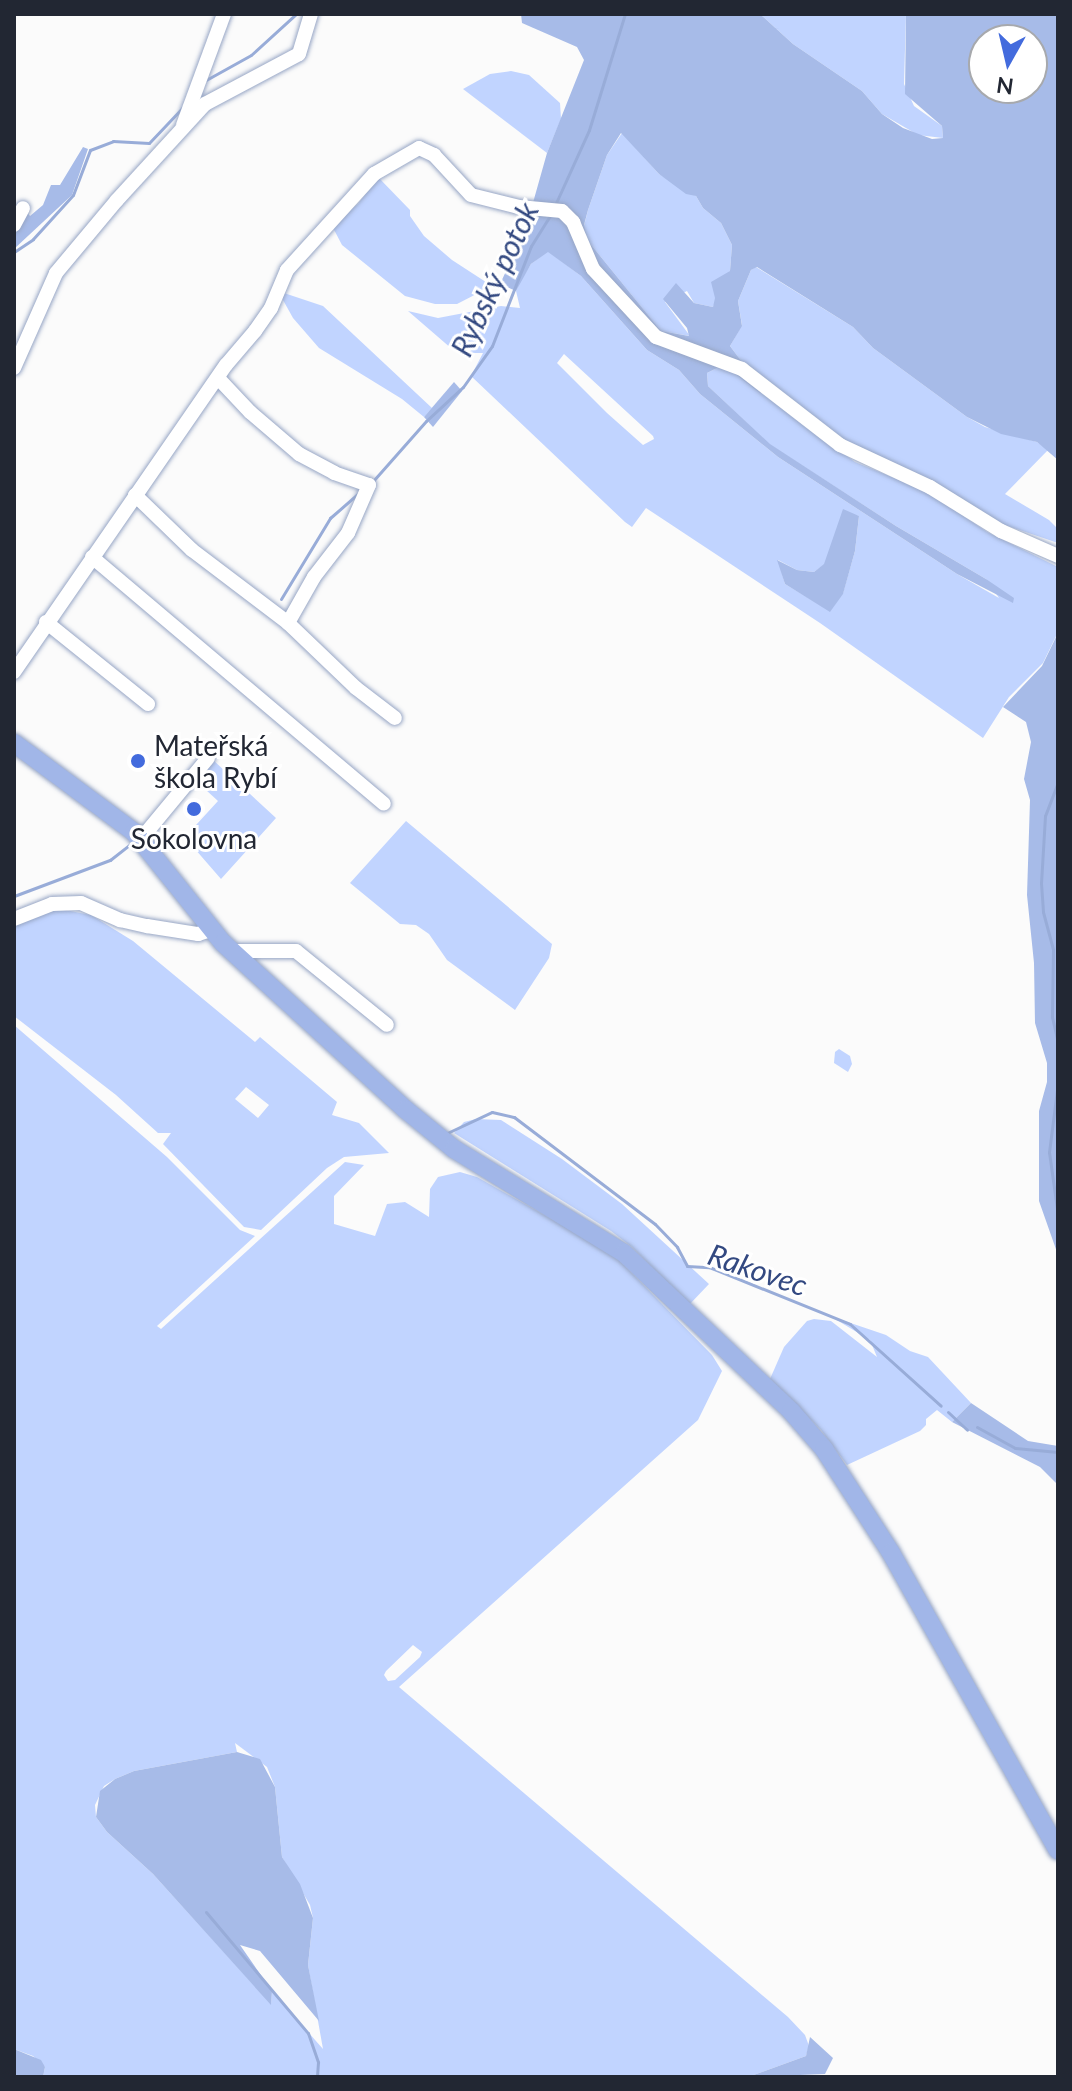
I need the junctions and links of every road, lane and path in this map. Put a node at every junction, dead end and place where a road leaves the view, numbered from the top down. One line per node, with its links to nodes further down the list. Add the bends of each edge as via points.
1 (224, 14): 3 (street)
2 (311, 14): 3 (street, via 299,54 234,86)
3 (183, 125): 6 (street, via 56,273)
4 (23, 208): 5 (street)
5 (14, 225)
6 (14, 368)
7 (218, 378): 8 (street); 9 (street, via 271,308 287,270 331,219 374,174 419,148 434,155 471,195 562,211 573,222 593,269 656,337 742,369 840,445); 12 (street, via 299,454 369,485 348,533)
8 (135, 495): 10 (street); 12 (street, via 192,550)
9 (1058, 556)
10 (92, 557): 11 (street); 18 (street)
11 (46, 622): 13 (street); 14 (street)
12 (288, 623): 15 (street)
13 (14, 672)
14 (148, 704)
15 (395, 718)
16 (14, 743): 19 (main road)
17 (208, 758): 19 (street)
18 (384, 804)
19 (141, 839): 21 (main road)
20 (14, 919): 21 (street, via 52,904 81,903 147,926 198,934)
21 (210, 930): 22 (main road)
22 (231, 951): 23 (street, via 296,951); 24 (main road, via 444,1142 624,1253 809,1429 903,1574)
23 (387, 1025)
24 (1058, 1850)

